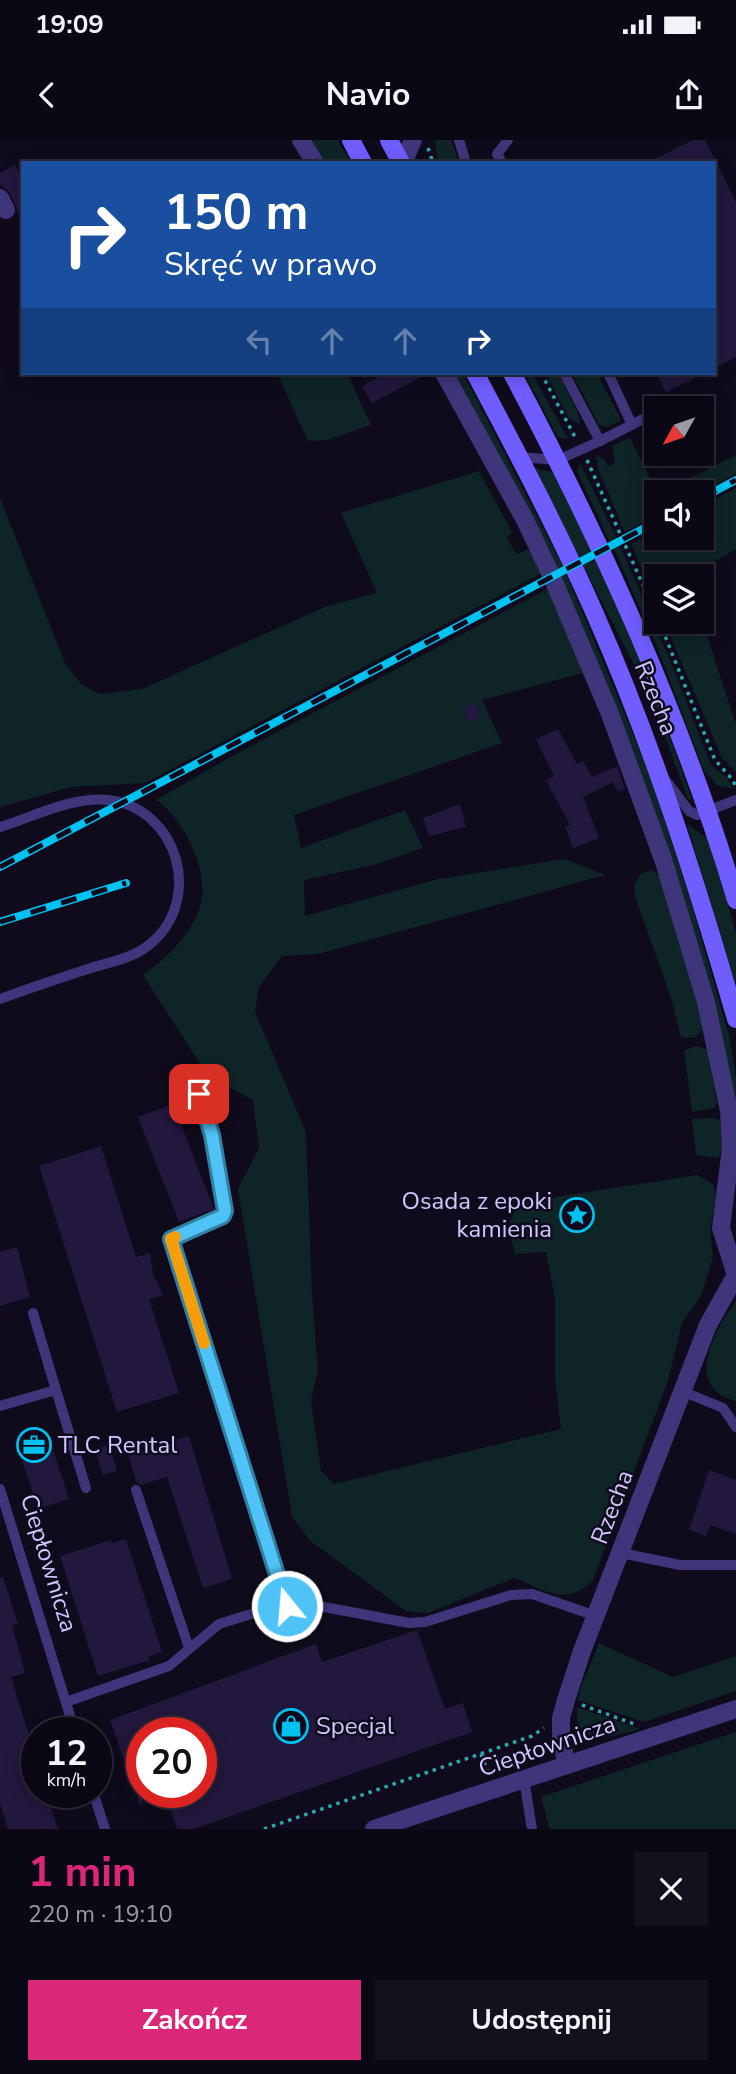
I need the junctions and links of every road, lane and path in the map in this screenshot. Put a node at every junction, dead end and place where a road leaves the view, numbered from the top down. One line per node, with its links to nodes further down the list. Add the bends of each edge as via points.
1 (300, 140): 7 (street)
2 (351, 140): 8 (main road)
3 (389, 140): 9 (main road)
4 (459, 140): 12 (lane)
5 (508, 140): 13 (lane, via 498,154)
6 (419, 141): 10 (street); 11 (path)
7 (315, 161)
8 (362, 161)
9 (401, 161)
10 (404, 161)
11 (432, 161)
12 (465, 161)
13 (501, 161)
14 (445, 375): 37 (street, via 552,577 605,702 664,862 706,1002 729,1111 731,1148 721,1228)
15 (476, 375): 24 (main road, Rzecha)
16 (513, 375): 25 (main road, Rzecha)
17 (542, 375): 23 (path)
18 (565, 375): 22 (lane)
19 (609, 375): 21 (lane)
20 (644, 419): 21 (lane)
21 (632, 425): 22 (lane)
22 (600, 441): 23 (lane)
23 (583, 451): 25 (lane); 26 (path)
24 (519, 457): 25 (lane); 28 (main road, Rzecha, via 596,615)
25 (558, 460): 31 (main road, Rzecha, via 635,621)
26 (644, 587)
27 (664, 634): 29 (path, via 715,760)
28 (657, 769): 31 (lane, via 689,811 697,815); 35 (main road, Rzecha)
29 (736, 788)
30 (736, 800): 31 (lane)
31 (708, 811): 33 (main road, Rzecha)
32 (0, 827): 34 (lane, via 86,801 122,803 166,834 180,870 180,889 166,926 138,952)
33 (736, 900)
34 (0, 999)
35 (736, 1019)
36 (199, 1094): 48 (lane, via 212,1135 225,1211 223,1216 171,1239)
37 (736, 1275): 40 (street, Rzecha, via 712,1316)
38 (33, 1313): 39 (lane)
39 (56, 1390): 41 (lane); 43 (lane)
40 (682, 1391): 42 (lane, via 723,1408); 46 (street, Rzecha)
41 (0, 1406)
42 (736, 1427)
43 (86, 1488)
44 (0, 1489): 52 (lane, Ciepłownicza)
45 (136, 1490): 50 (lane)
46 (621, 1553): 47 (lane, via 680,1565); 49 (street, Rzecha)
47 (736, 1565)
48 (287, 1606): 49 (lane, via 319,1606 409,1623 510,1595 532,1594); 50 (lane, via 219,1624)
49 (596, 1616): 51 (street, Rzecha)
50 (189, 1648): 52 (lane, via 169,1666)
51 (566, 1700): 56 (path); 58 (street, Rzecha, via 561,1718)
52 (66, 1702): 54 (lane, Ciepłownicza)
53 (736, 1709): 58 (street, Ciepłownicza)
54 (70, 1717)
55 (548, 1717): 57 (path, via 541,1733)
56 (642, 1726)
57 (481, 1754): 60 (path); 63 (path)
58 (566, 1765): 59 (street, Ciepłownicza)
59 (524, 1779): 64 (street, Ciepłownicza); 65 (lane)
60 (491, 1780)
61 (98, 1808): 62 (lane)
62 (104, 1829)
63 (264, 1829)
64 (374, 1829)
65 (532, 1829)

